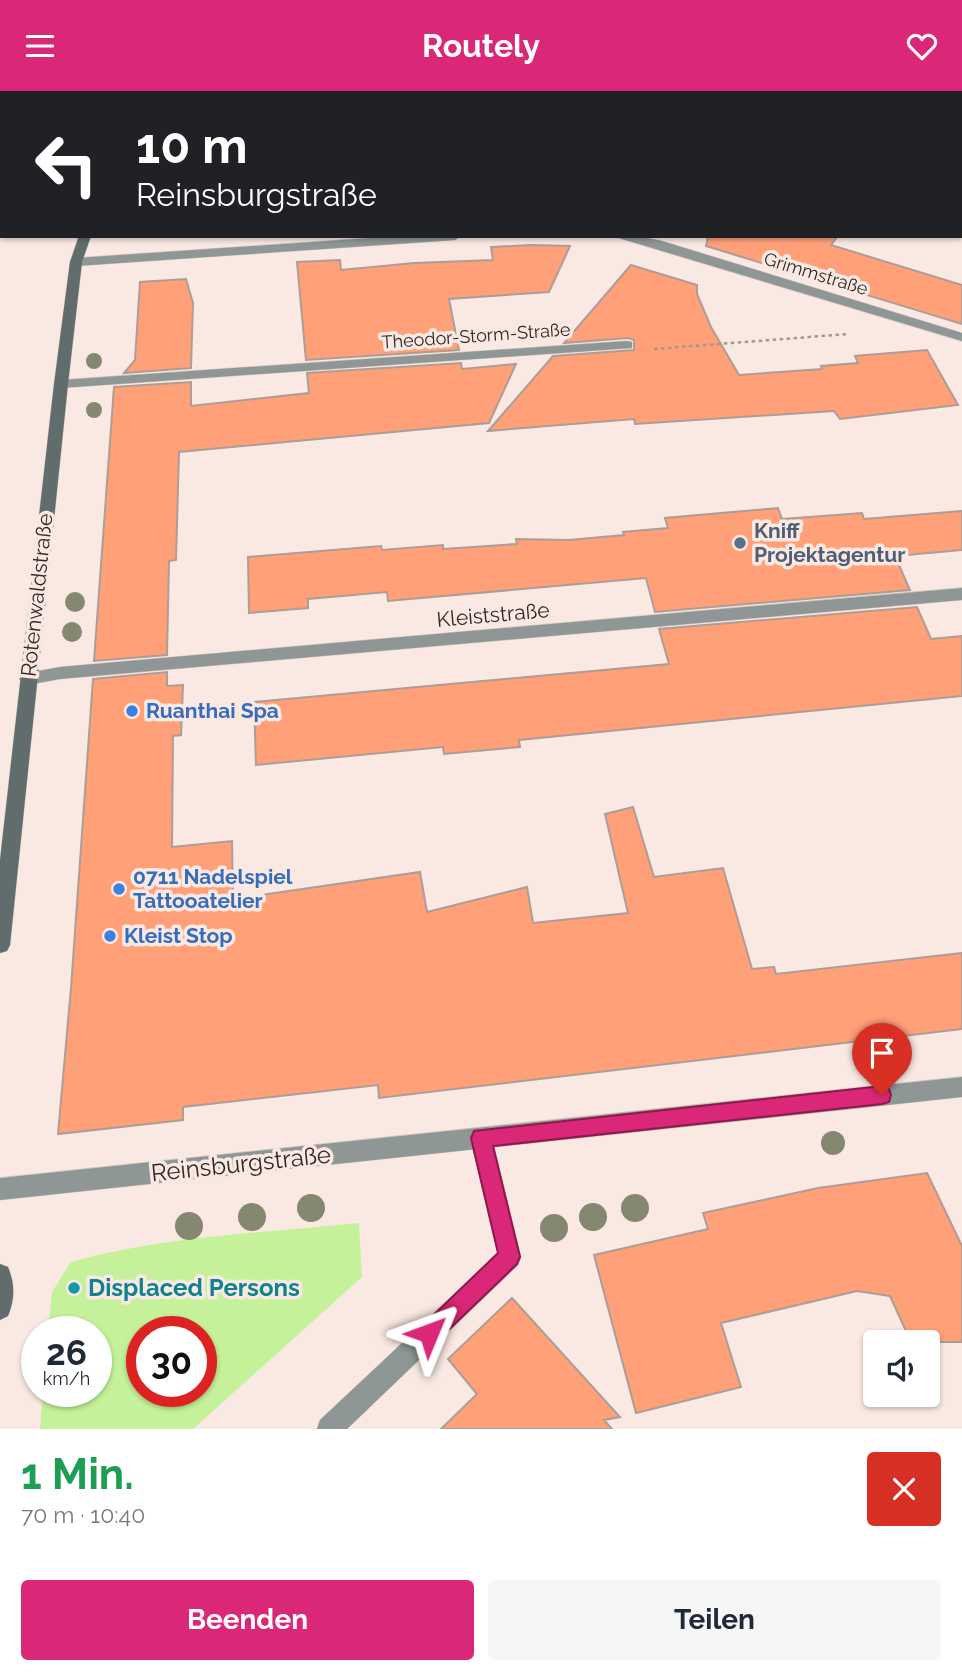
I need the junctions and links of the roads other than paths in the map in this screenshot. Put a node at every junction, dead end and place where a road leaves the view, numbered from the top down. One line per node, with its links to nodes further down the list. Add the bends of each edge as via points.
1 (426, 238): 4 (street)
2 (628, 238): 5 (street, Grimmstraße)
3 (81, 239): 4 (main road, Rotenwaldstraße)
4 (76, 262): 7 (main road, Rotenwaldstraße)
5 (962, 337)
6 (627, 345): 7 (street, Theodor-Storm-Straße)
7 (61, 384): 9 (main road, Rotenwaldstraße)
8 (962, 594): 9 (street, Kleiststraße)
9 (27, 678): 10 (main road, Rotenwaldstraße)
10 (0, 945)
11 (962, 1087): 12 (street, Reinsburgstraße)
12 (481, 1138): 13 (street, Reinsburgstraße); 16 (street, via 510,1257)
13 (0, 1189)
14 (0, 1275): 15 (main road)
15 (0, 1308)
16 (330, 1429)

